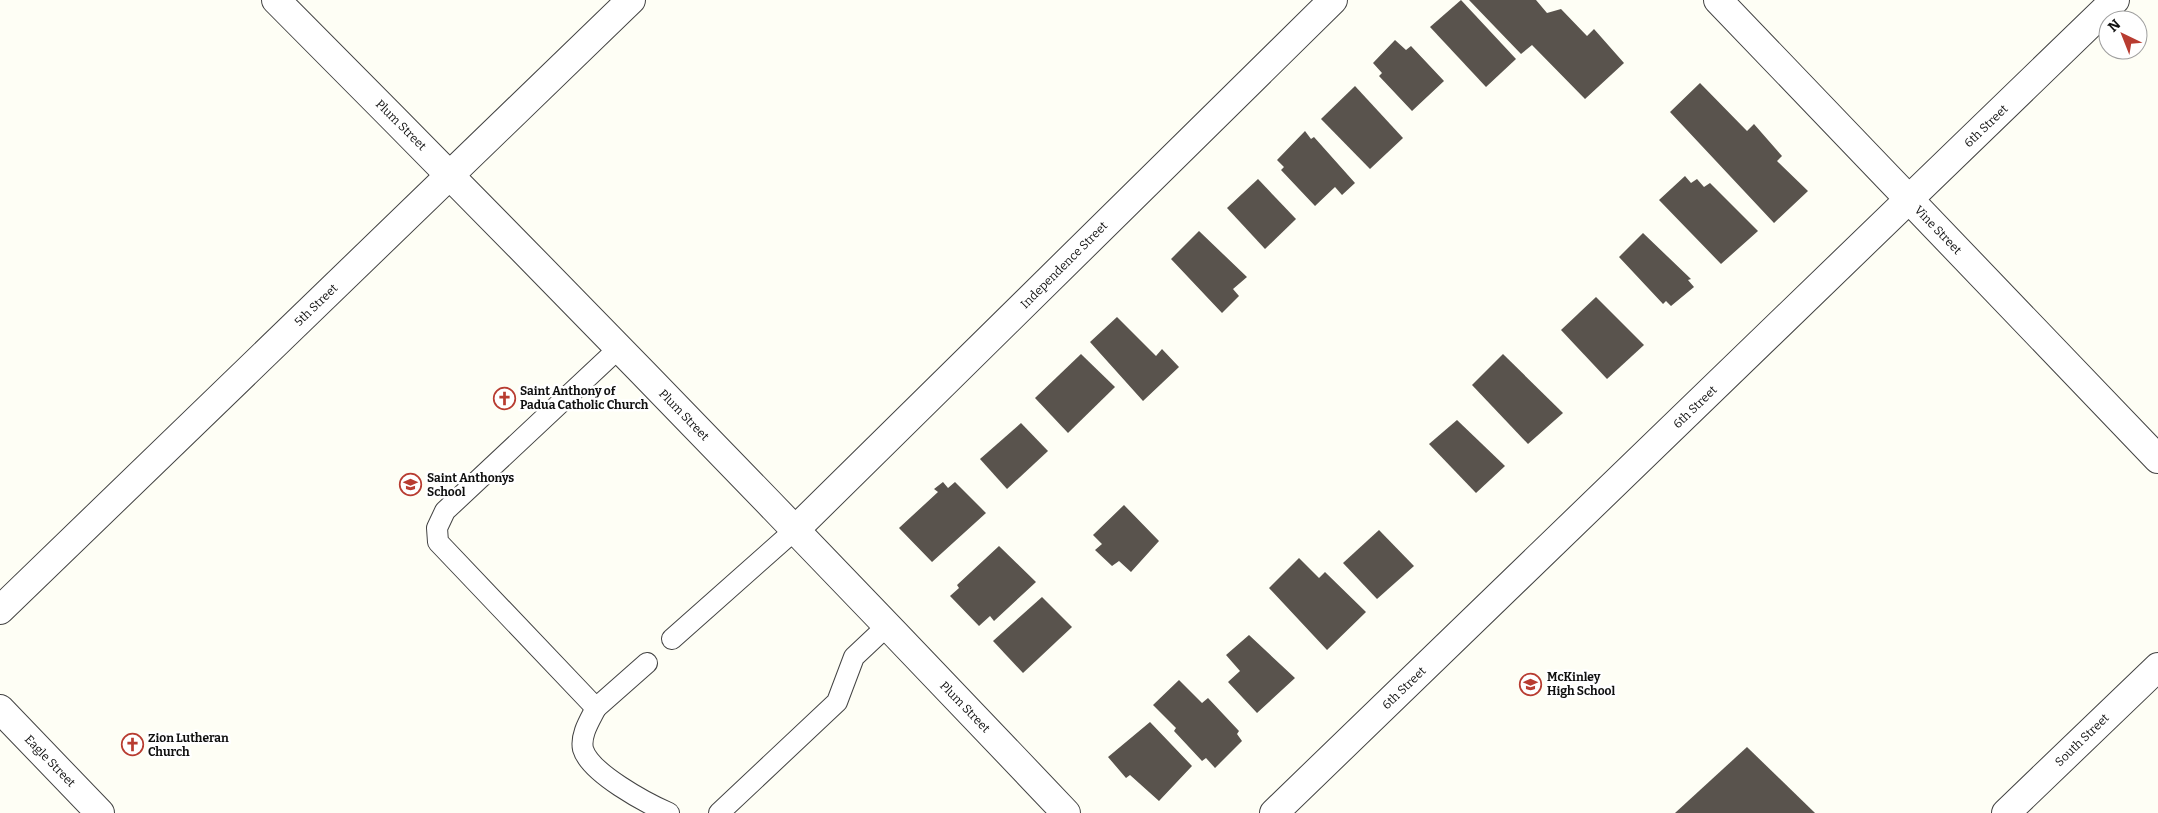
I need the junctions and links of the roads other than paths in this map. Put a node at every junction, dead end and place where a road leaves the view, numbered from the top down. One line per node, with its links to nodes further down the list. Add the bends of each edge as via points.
1 (276, 0): 6 (street, Plum Street)
2 (632, 0): 6 (street, 5th Street)
3 (1333, 0): 10 (street, Independence Street)
4 (1718, 0): 7 (street, Vine Street)
5 (2115, 0): 7 (street, 6th Street)
6 (450, 175): 8 (street, Plum Street); 11 (street, 5th Street)
7 (1910, 200): 9 (street, Vine Street); 22 (street, 6th Street)
8 (619, 348): 10 (street, Plum Street); 16 (lane, via 445,511 437,528 438,542)
9 (2158, 459)
10 (796, 529): 12 (street, Plum Street); 13 (lane)
11 (0, 610)
12 (888, 625): 20 (lane, via 854,657 837,702); 21 (street, Plum Street)
13 (672, 639)
14 (647, 662): 16 (lane)
15 (2158, 667): 23 (street, South Street)
16 (596, 708): 19 (lane, via 584,731 583,748 593,766 643,801)
17 (0, 709): 18 (street, Eagle Street)
18 (100, 813)
19 (669, 813)
20 (719, 813)
21 (1066, 813)
22 (1274, 813)
23 (2006, 813)

